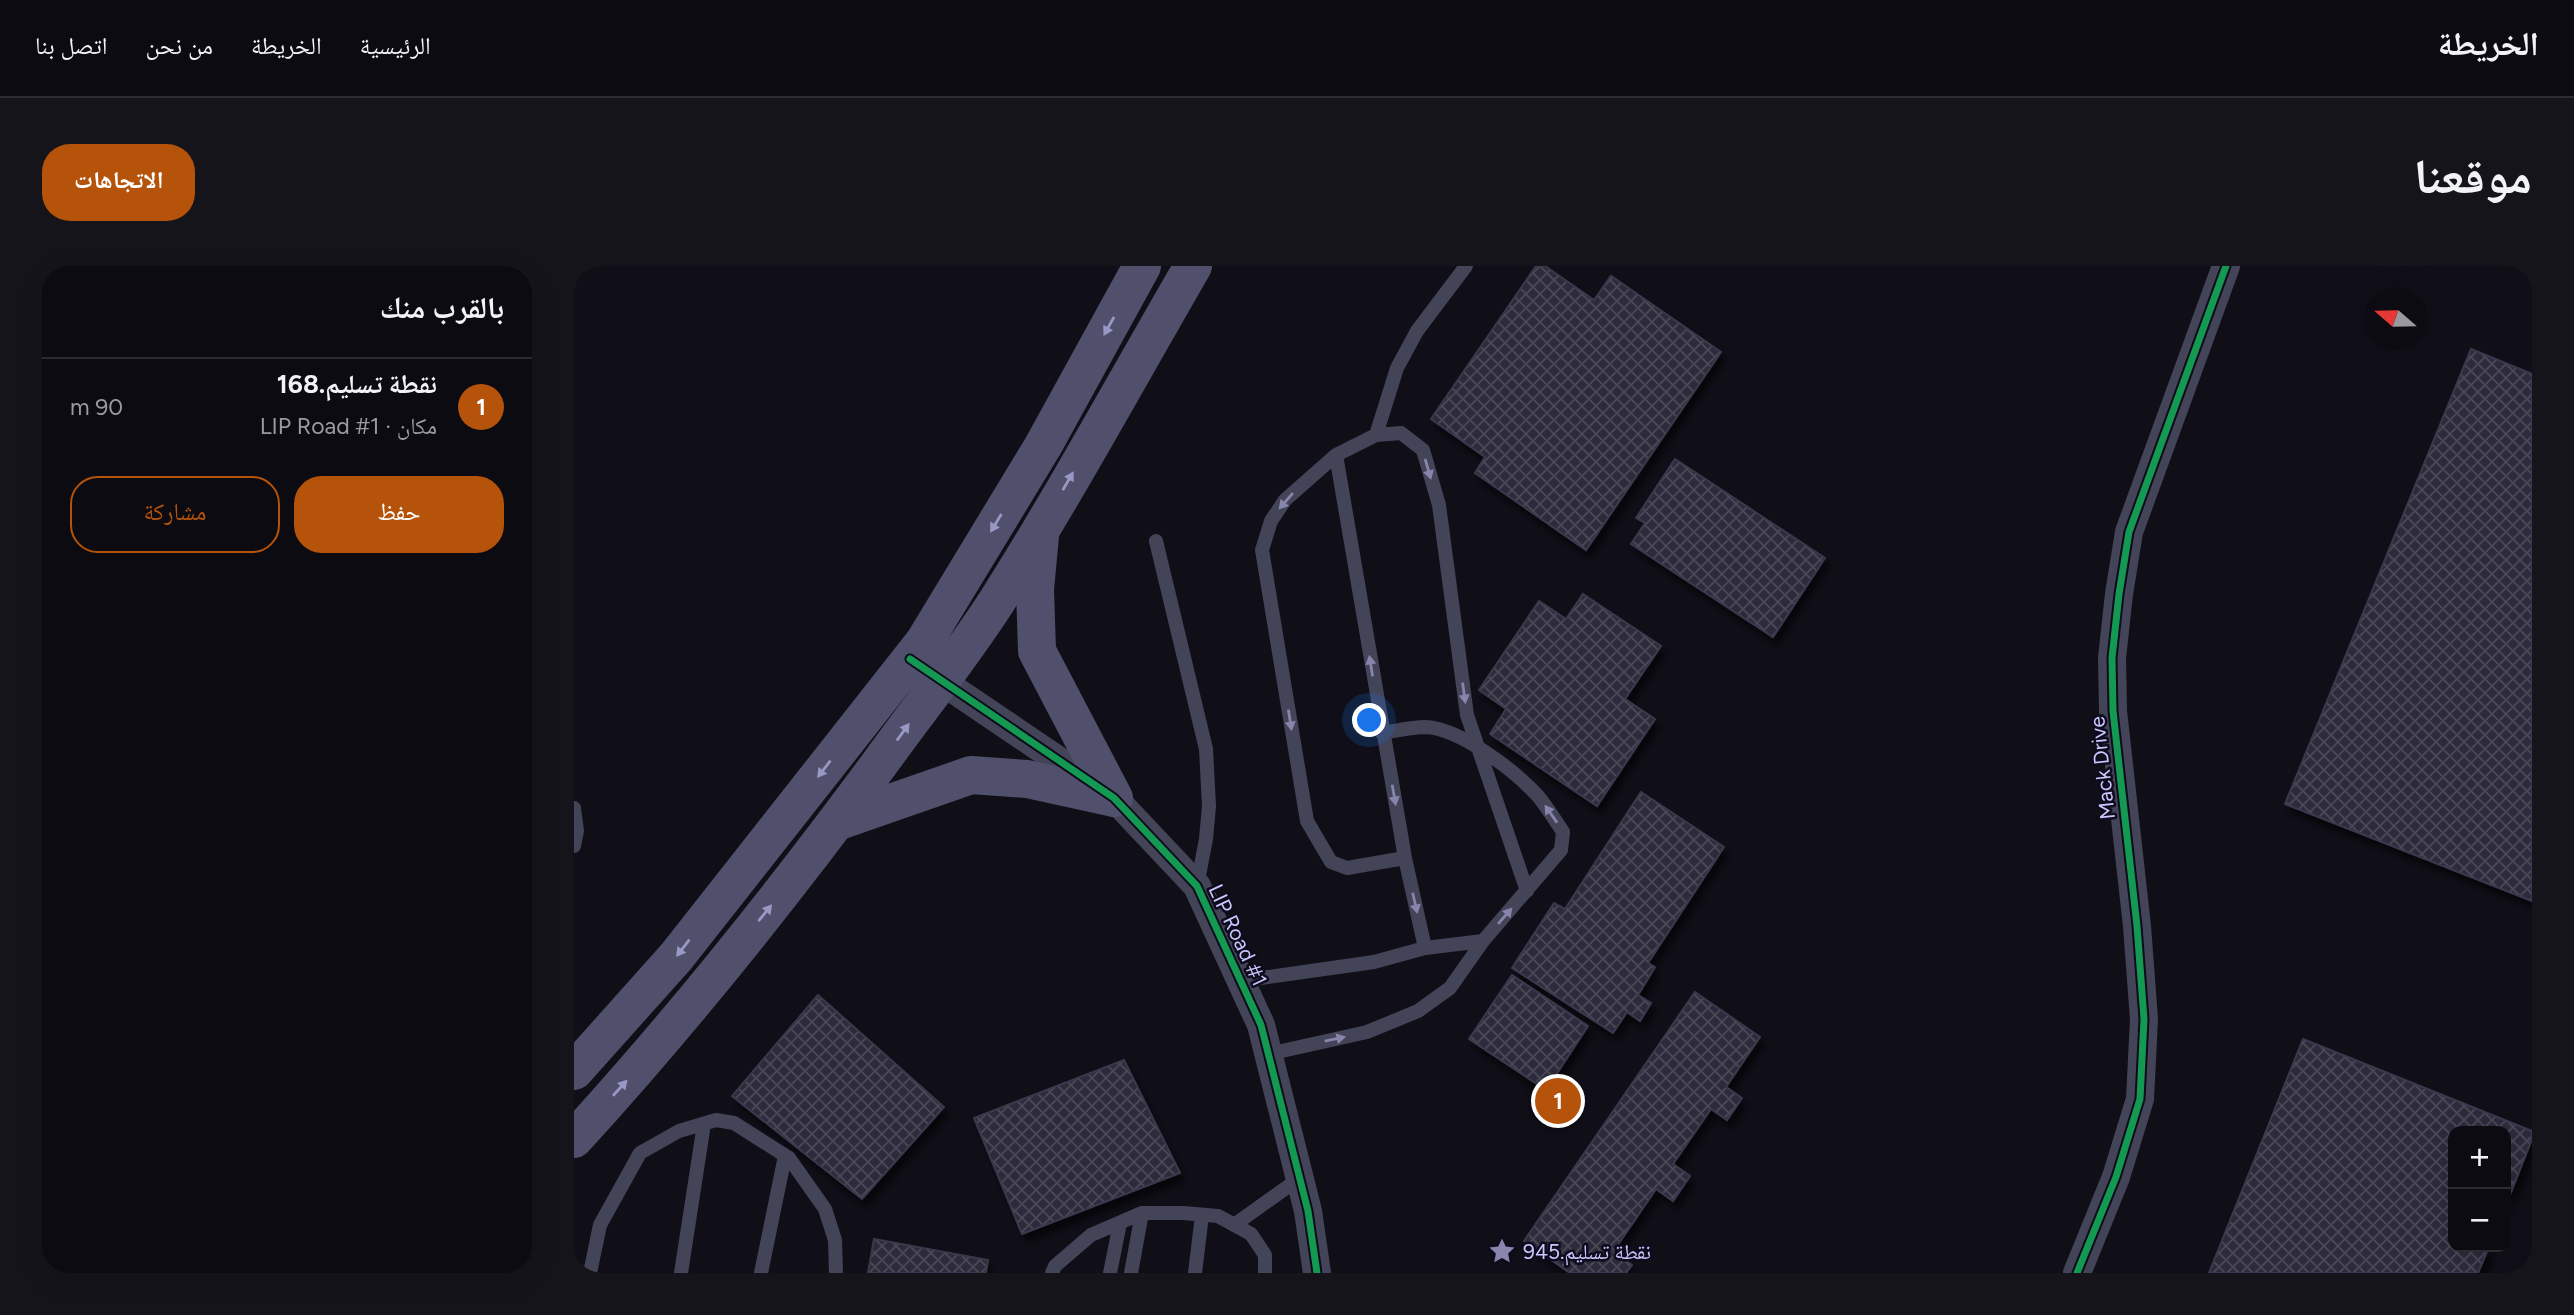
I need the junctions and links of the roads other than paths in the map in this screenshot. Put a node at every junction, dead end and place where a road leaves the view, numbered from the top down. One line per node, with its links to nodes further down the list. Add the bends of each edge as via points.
1 (1142, 266): 9 (main road, one-way to 9, via 1043,446)
2 (1193, 266): 7 (main road, one-way to 2)
3 (1465, 266): 5 (lane, via 1396,368)
4 (2226, 266): 43 (street, Mack Drive, via 2129,532 2119,594 2112,658 2113,711 2144,1019 2140,1099 2116,1177)
5 (1376, 435): 6 (lane); 12 (lane, one-way to 12, via 1401,433 1423,450 1439,505 1467,715)
6 (1336, 455): 11 (lane, one-way to 6); 17 (lane, one-way to 17, via 1285,500 1271,521 1262,551 1307,821 1332,862 1346,868)
7 (1041, 528): 10 (main road); 13 (main road, via 1035,589 1037,651)
8 (1156, 541): 18 (lane, via 1206,749 1209,806)
9 (910, 659): 10 (street, LIP Road #1); 24 (main road, one-way to 24, via 676,957)
10 (940, 681): 13 (street, LIP Road #1); 15 (main road, one-way to 10)
11 (1382, 733): 12 (lane, via 1426,727 1449,732); 17 (lane, one-way to 17)
12 (1478, 748): 19 (lane); 19 (lane, one-way to 12, via 1561,850 1563,832 1539,797)
13 (1114, 799): 15 (main road, via 1027,779 971,775); 18 (street, LIP Road #1)
14 (574, 808): 16 (lane)
15 (836, 822): 26 (main road, one-way to 15, via 636,1071)
16 (574, 846)
17 (1405, 858): 21 (lane, one-way to 21)
18 (1197, 886): 22 (street, LIP Road #1)
19 (1527, 891): 20 (lane, one-way to 19)
20 (1483, 941): 21 (lane); 23 (lane, one-way to 20, via 1367,1032 1418,1011 1450,988)
21 (1425, 948): 22 (lane, via 1374,962)
22 (1240, 981): 23 (street, LIP Road #1, via 1261,1025)
23 (1268, 1054): 28 (street, LIP Road #1)
24 (574, 1071)
25 (704, 1124): 27 (lane, via 716,1120 734,1123); 33 (lane, via 679,1131 640,1153 600,1224); 34 (lane)
26 (574, 1139)
27 (785, 1156): 35 (lane); 36 (lane, via 825,1209 835,1240)
28 (1300, 1178): 32 (lane); 42 (street, LIP Road #1)
29 (1142, 1213): 30 (lane); 31 (lane); 39 (lane)
30 (1202, 1215): 32 (lane, via 1218,1216); 40 (lane)
31 (1119, 1223): 37 (lane, via 1091,1236); 38 (lane)
32 (1234, 1225): 41 (lane, via 1251,1234 1265,1255)
33 (590, 1273)
34 (681, 1273)
35 (761, 1273)
36 (836, 1273)
37 (1052, 1273)
38 (1110, 1273)
39 (1131, 1273)
40 (1195, 1273)
41 (1265, 1273)
42 (1317, 1273)
43 (2077, 1273)

